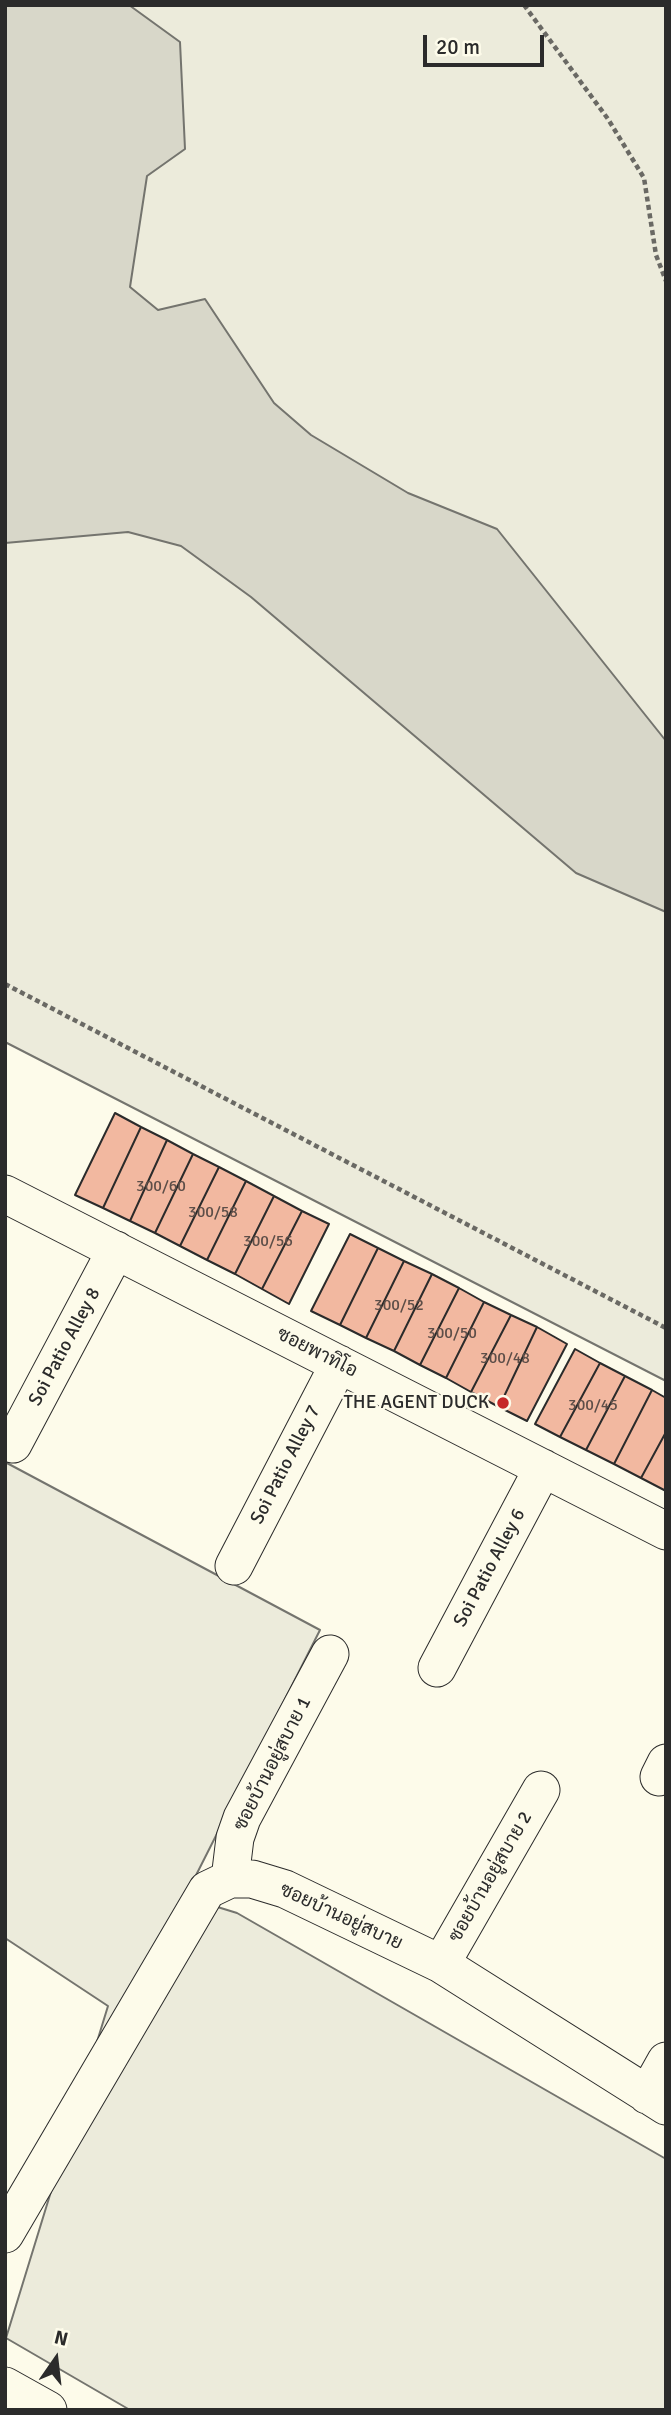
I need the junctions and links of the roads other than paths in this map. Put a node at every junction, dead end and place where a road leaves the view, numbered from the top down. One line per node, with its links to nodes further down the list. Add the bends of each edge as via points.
1 (5, 1194): 2 (street, ซอยพาทิโอ)
2 (116, 1250): 3 (street, ซอยพาทิโอ); 4 (street, Soi Patio Alley 8)
3 (339, 1364): 5 (street, ซอยพาทิโอ); 7 (street, Soi Patio Alley 7)
4 (13, 1444)
5 (542, 1468): 6 (street, ซอยพาทิโอ); 9 (street, Soi Patio Alley 6)
6 (666, 1531)
7 (234, 1566)
8 (330, 1654): 11 (street, ซอยบ้านอยู่สบาย 1, via 242,1818 234,1838)
9 (437, 1668)
10 (541, 1790): 12 (street, ซอยบ้านอยู่สบาย 2)
11 (230, 1879): 12 (street, ซอยบ้านอยู่สบาย, via 285,1889); 15 (street, via 207,1889)
12 (441, 1964): 14 (street, ซอยบ้านอยู่สบาย)
13 (666, 2061): 14 (street)
14 (656, 2100)
15 (5, 2234)
16 (5, 2386): 17 (street)
17 (48, 2410)

